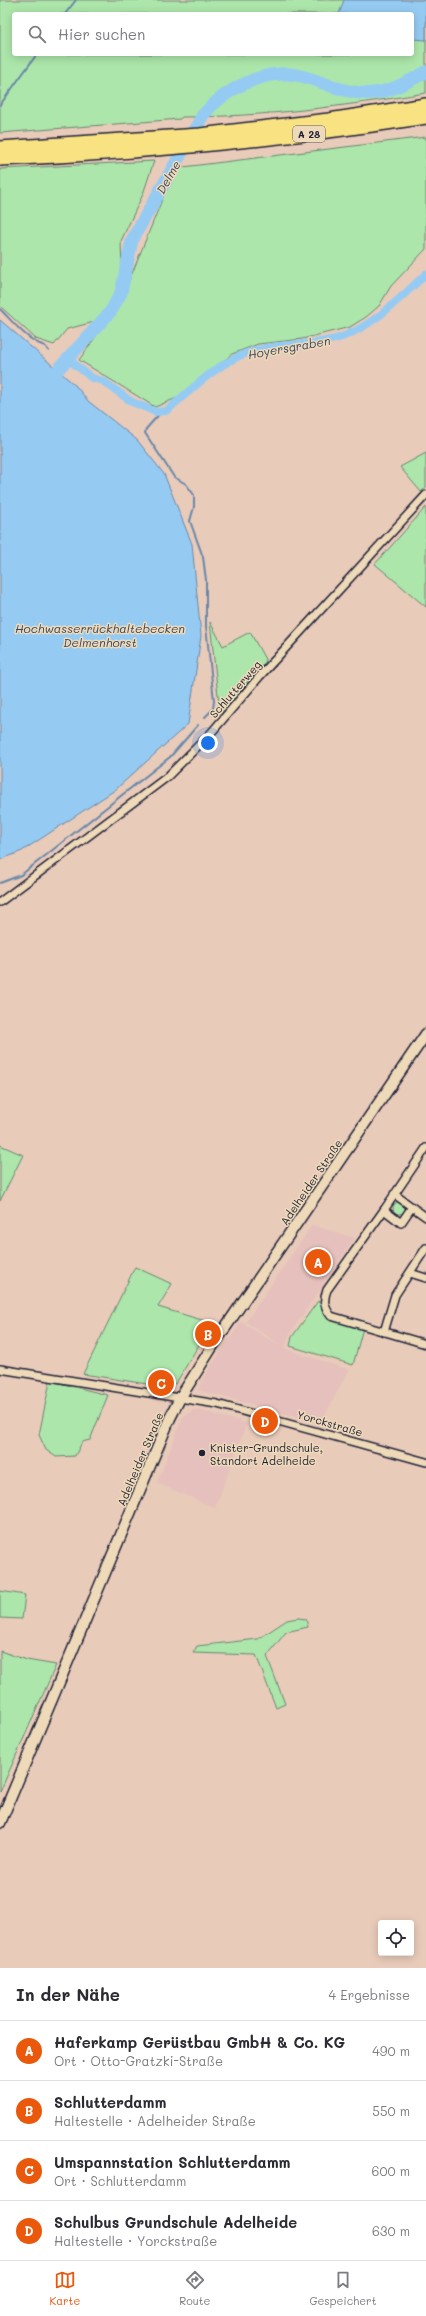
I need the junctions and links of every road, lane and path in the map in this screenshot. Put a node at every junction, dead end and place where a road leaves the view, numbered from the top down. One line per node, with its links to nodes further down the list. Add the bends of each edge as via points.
1 (426, 105): 3 (highway, A 28, via 329,120 200,135)
2 (426, 117): 4 (highway, A 28, via 330,131 174,148)
3 (0, 148)
4 (0, 159)
5 (426, 495): 6 (street, Schlutterweg, via 260,676 211,734 167,778)
6 (0, 902)
7 (426, 1034): 19 (main road, Adelheider Straße, via 212,1347)
8 (426, 1148): 9 (street)
9 (394, 1194): 10 (street); 11 (street)
10 (412, 1207): 11 (street, via 401,1222); 12 (street)
11 (384, 1210): 16 (street, via 327,1290 324,1301 331,1316)
12 (426, 1217)
13 (426, 1248): 14 (street)
14 (410, 1273): 15 (street); 16 (street, via 395,1295)
15 (426, 1278)
16 (384, 1332): 17 (street)
17 (426, 1344)
18 (0, 1369): 19 (street, Yorckstraße)
19 (180, 1398): 20 (street, Yorckstraße, via 254,1413); 21 (main road, Adelheider Straße)
20 (426, 1462)
21 (0, 1823)

